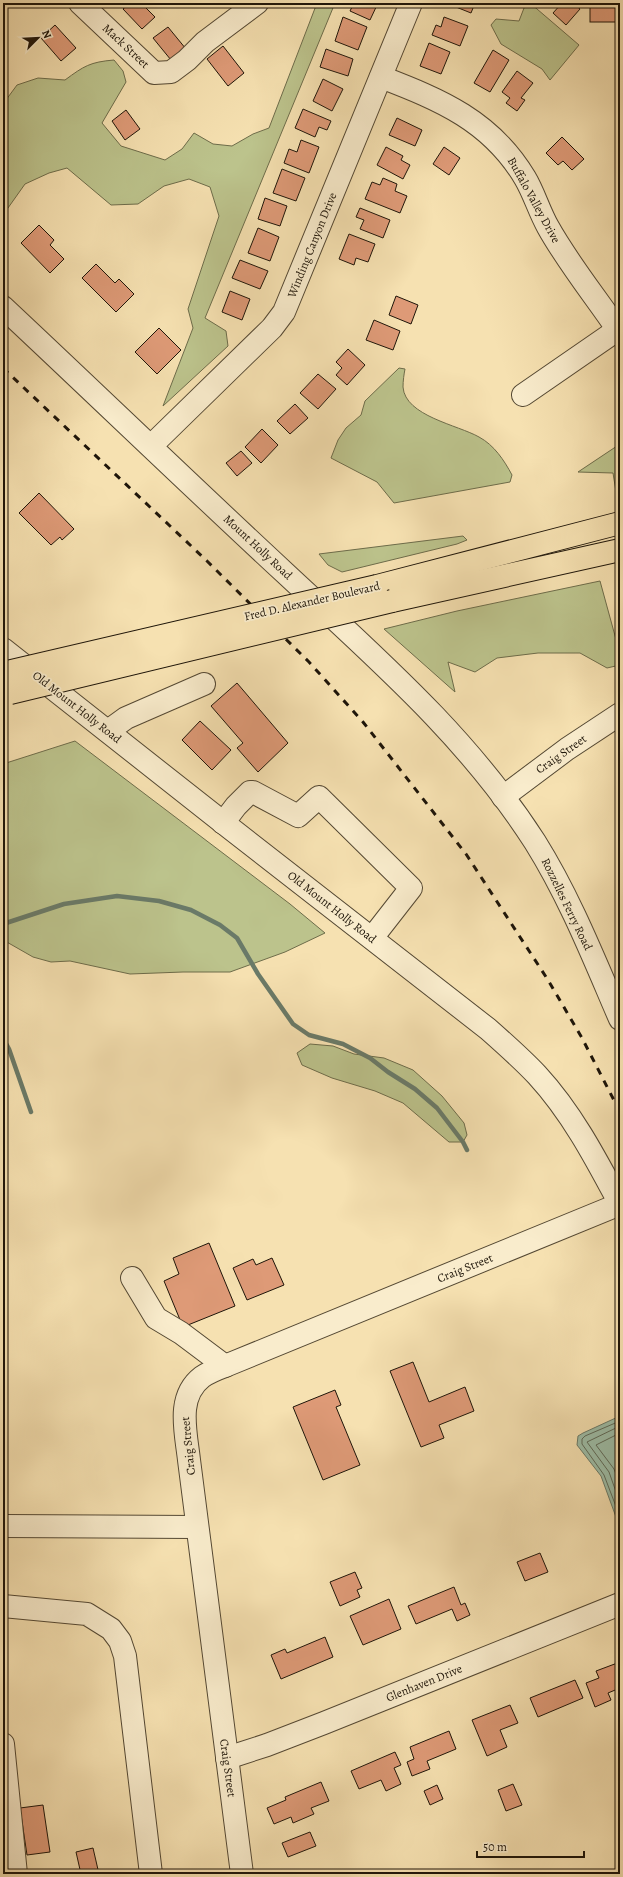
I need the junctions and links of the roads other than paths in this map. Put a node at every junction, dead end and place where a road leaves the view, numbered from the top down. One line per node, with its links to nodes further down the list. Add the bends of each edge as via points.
1 (80, 3): 2 (street, Mack Street, via 154,73 171,72 205,42)
2 (257, 3)
3 (411, 3): 4 (street, Winding Canyon Drive)
4 (381, 77): 6 (street, Buffalo Valley Drive, via 443,102 500,143 525,178 554,238); 8 (street, Winding Canyon Drive, via 284,312 272,328)
5 (3, 307): 8 (street, Mount Holly Road)
6 (619, 329): 7 (street)
7 (523, 395)
8 (151, 446): 17 (street, Mount Holly Road, via 420,700 459,740)
9 (620, 523): 11 (main road, Fred D. Alexander Boulevard)
10 (620, 550): 11 (main road, Fred D. Alexander Boulevard)
11 (385, 594): 14 (main road, Fred D. Alexander Boulevard, bridge)
12 (3, 649): 16 (street, Old Mount Holly Road)
13 (204, 684): 16 (street, via 126,718)
14 (5, 686)
15 (620, 714): 17 (street, Craig Street)
16 (108, 731): 18 (street, Old Mount Holly Road)
17 (503, 796): 20 (street, Rozzelles Ferry Road, via 535,842 564,892)
18 (223, 823): 19 (street, Old Mount Holly Road); 19 (street, via 250,792 298,816 320,797 411,888)
19 (372, 938): 21 (street, Old Mount Holly Road, via 488,1029 538,1076 591,1148)
20 (620, 1019)
21 (620, 1204): 23 (street, Craig Street)
22 (132, 1278): 23 (street, via 156,1318 181,1333)
23 (224, 1366): 25 (street, Craig Street, via 203,1376 193,1385 184,1410)
24 (3, 1526): 25 (street)
25 (197, 1528): 29 (street, Craig Street)
26 (620, 1604): 29 (street, Glenhaven Drive, via 266,1746)
27 (3, 1606): 31 (street, via 87,1614 111,1629 120,1641)
28 (3, 1744): 30 (street)
29 (227, 1758): 32 (street, Craig Street)
30 (16, 1874)
31 (151, 1874)
32 (242, 1874)

